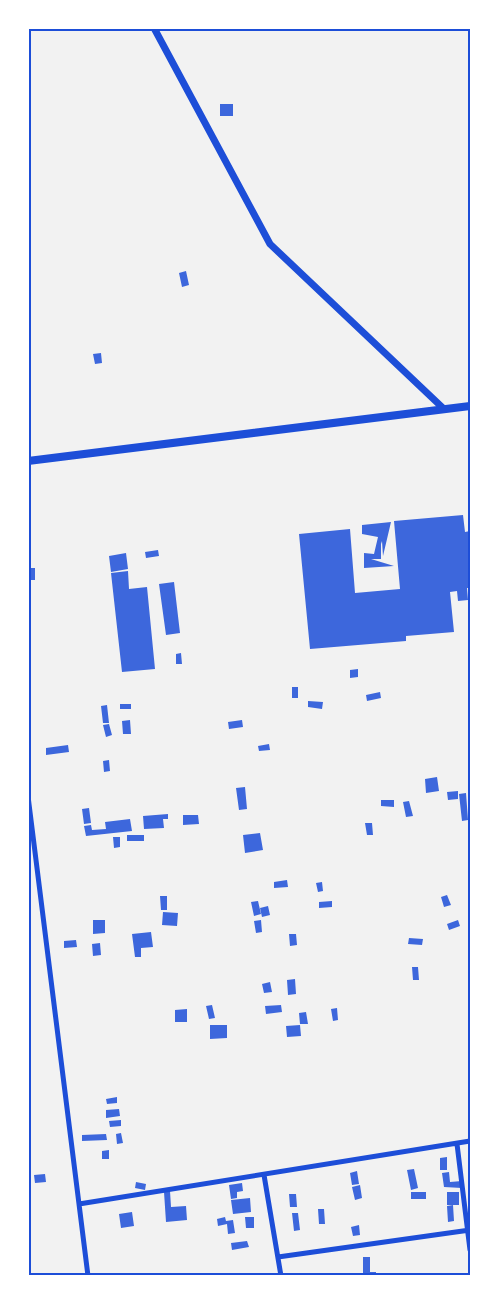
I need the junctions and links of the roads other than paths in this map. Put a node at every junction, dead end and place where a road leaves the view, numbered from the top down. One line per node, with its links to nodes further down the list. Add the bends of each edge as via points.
1 (154, 28): 3 (street, via 270,244)
2 (471, 406): 3 (highway)
3 (444, 409): 4 (highway)
4 (28, 461)
5 (28, 796): 9 (street)
6 (471, 1141): 7 (street)
7 (457, 1144): 8 (street); 10 (street)
8 (264, 1175): 9 (street); 12 (street)
9 (79, 1204): 13 (street)
10 (469, 1230): 11 (street); 12 (street)
11 (471, 1251)
12 (278, 1257): 14 (street)
13 (88, 1275)
14 (281, 1275)

